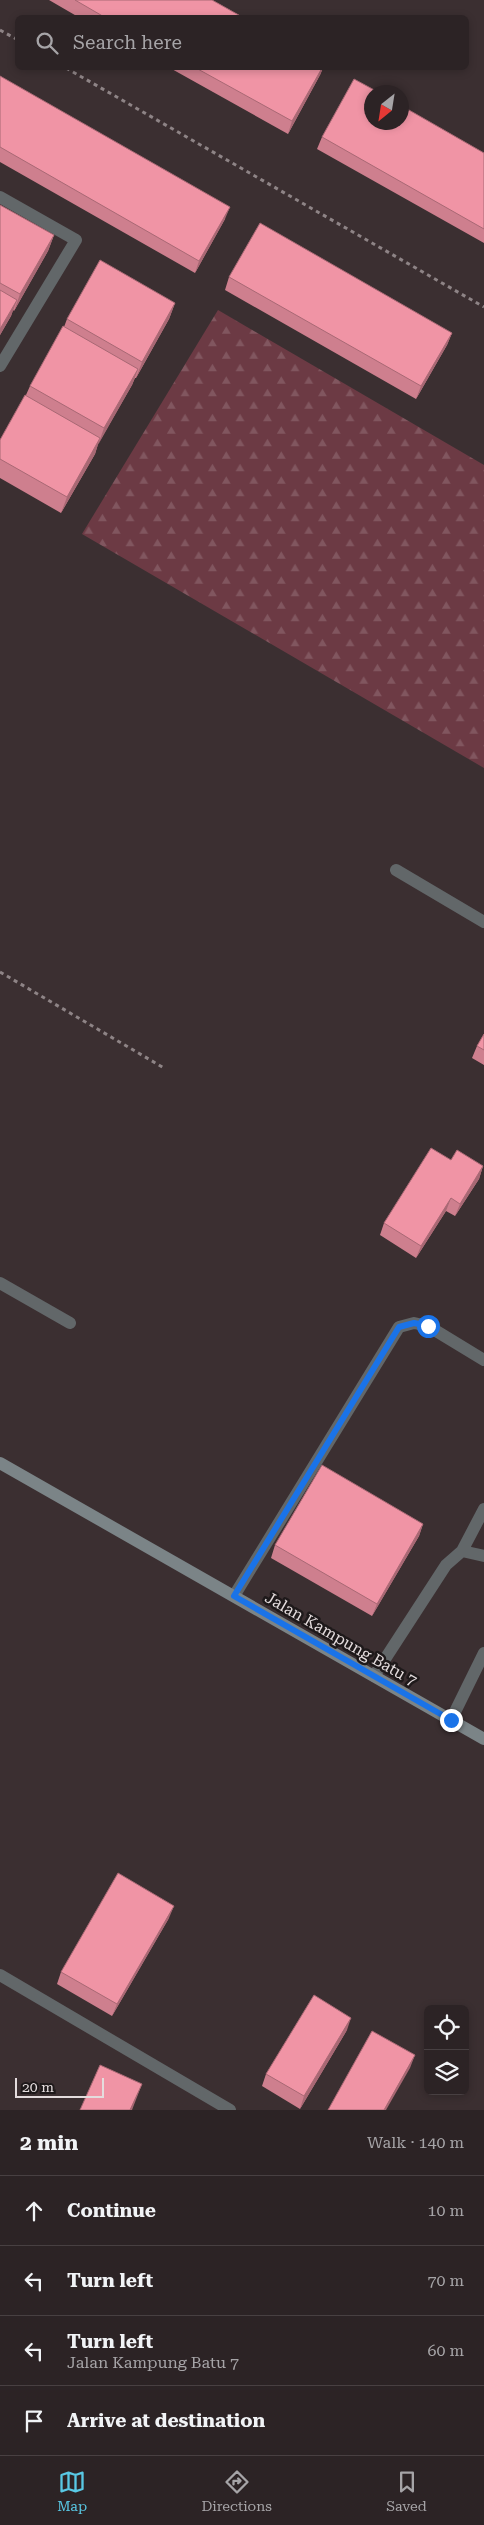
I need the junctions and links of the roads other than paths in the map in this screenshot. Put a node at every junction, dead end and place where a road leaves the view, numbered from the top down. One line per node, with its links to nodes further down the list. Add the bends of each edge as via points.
1 (0, 197): 2 (street, via 76,240)
2 (0, 366)
3 (396, 870): 4 (street)
4 (484, 922)
5 (0, 1283): 6 (street)
6 (70, 1324)
7 (484, 1360): 12 (street, via 428,1326 414,1323 399,1327)
8 (0, 1464): 12 (street, Jalan Kampung Batu 7)
9 (484, 1509): 10 (street)
10 (462, 1551): 11 (street); 14 (street, via 446,1565)
11 (484, 1556)
12 (234, 1596): 14 (street, Jalan Kampung Batu 7)
13 (484, 1653): 15 (street)
14 (374, 1676): 15 (street, Jalan Kampung Batu 7)
15 (451, 1720): 16 (street, Jalan Kampung Batu 7)
16 (484, 1739)
17 (0, 1975): 18 (street)
18 (230, 2110)

